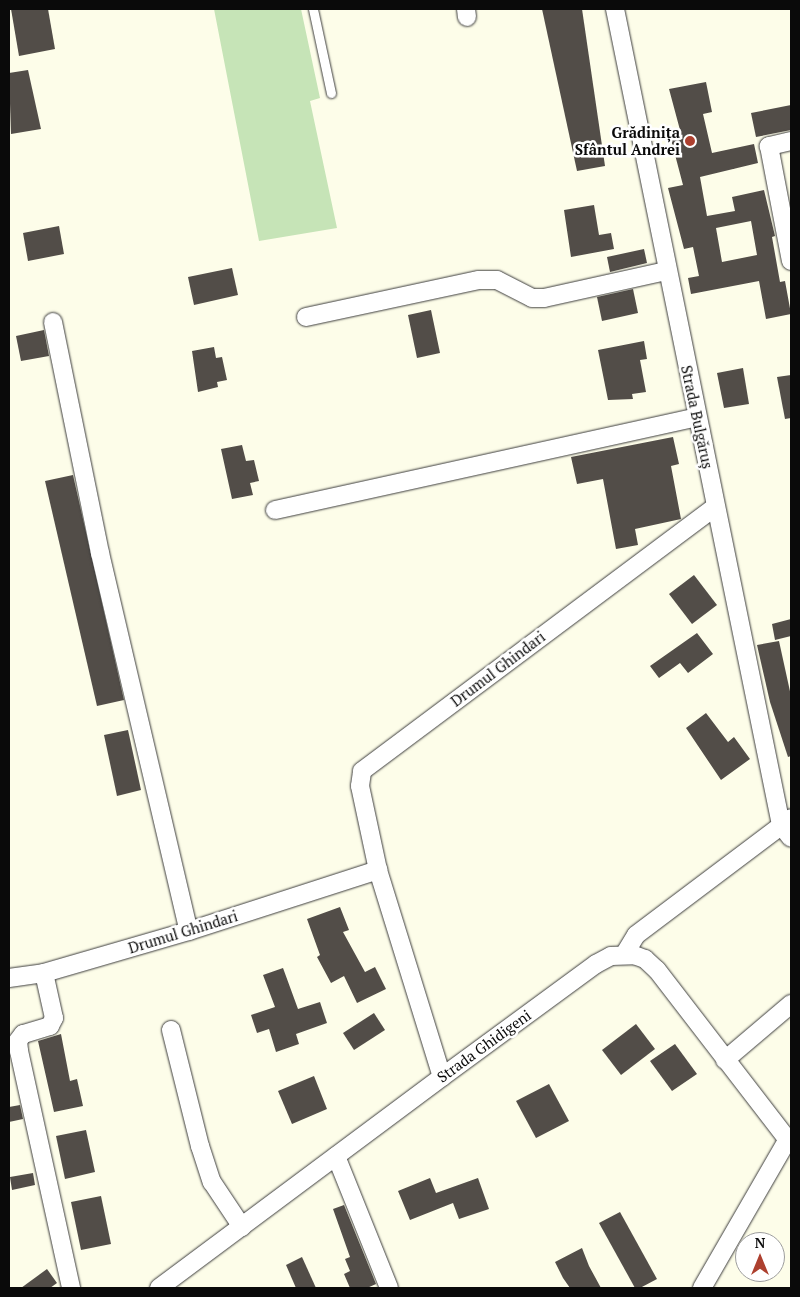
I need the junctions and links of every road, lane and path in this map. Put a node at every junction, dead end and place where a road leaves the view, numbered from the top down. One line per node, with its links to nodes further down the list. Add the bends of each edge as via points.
1 (314, 9): 3 (lane)
2 (615, 9): 6 (street, Strada Bulgăruș)
3 (331, 93)
4 (791, 141): 5 (street, via 769,146)
5 (791, 261)
6 (666, 271): 7 (street, via 544,298 532,298 498,280 479,280); 9 (street, Strada Bulgăruș)
7 (306, 317)
8 (53, 322): 14 (street, via 103,562)
9 (697, 417): 10 (street, Strada Bulgăruș); 11 (street)
10 (716, 507): 12 (street, Strada Bulgăruș); 13 (street, Drumul Ghindari, via 362,771 360,786)
11 (275, 510)
12 (788, 827): 15 (street, via 636,935)
13 (378, 870): 14 (street, Drumul Ghindari); 21 (street, Drumul Ghindari)
14 (189, 931): 16 (street, Drumul Ghindari)
15 (624, 955): 20 (street, via 645,959 656,970); 21 (street, Strada Ghidigeni, via 611,956 596,964)
16 (44, 973): 17 (street, Drumul Ghindari); 26 (street, via 54,1018 50,1026 24,1034 18,1041)
17 (9, 978)
18 (791, 1004): 20 (street)
19 (171, 1030): 24 (street, via 212,1182)
20 (725, 1060): 22 (street)
21 (442, 1076): 23 (street, Strada Ghidigeni)
22 (790, 1142): 28 (street)
23 (336, 1156): 24 (street, Strada Ghidigeni); 27 (street)
24 (242, 1226): 25 (street, Strada Ghidigeni)
25 (167, 1286)
26 (71, 1288)
27 (389, 1288)
28 (702, 1288)

